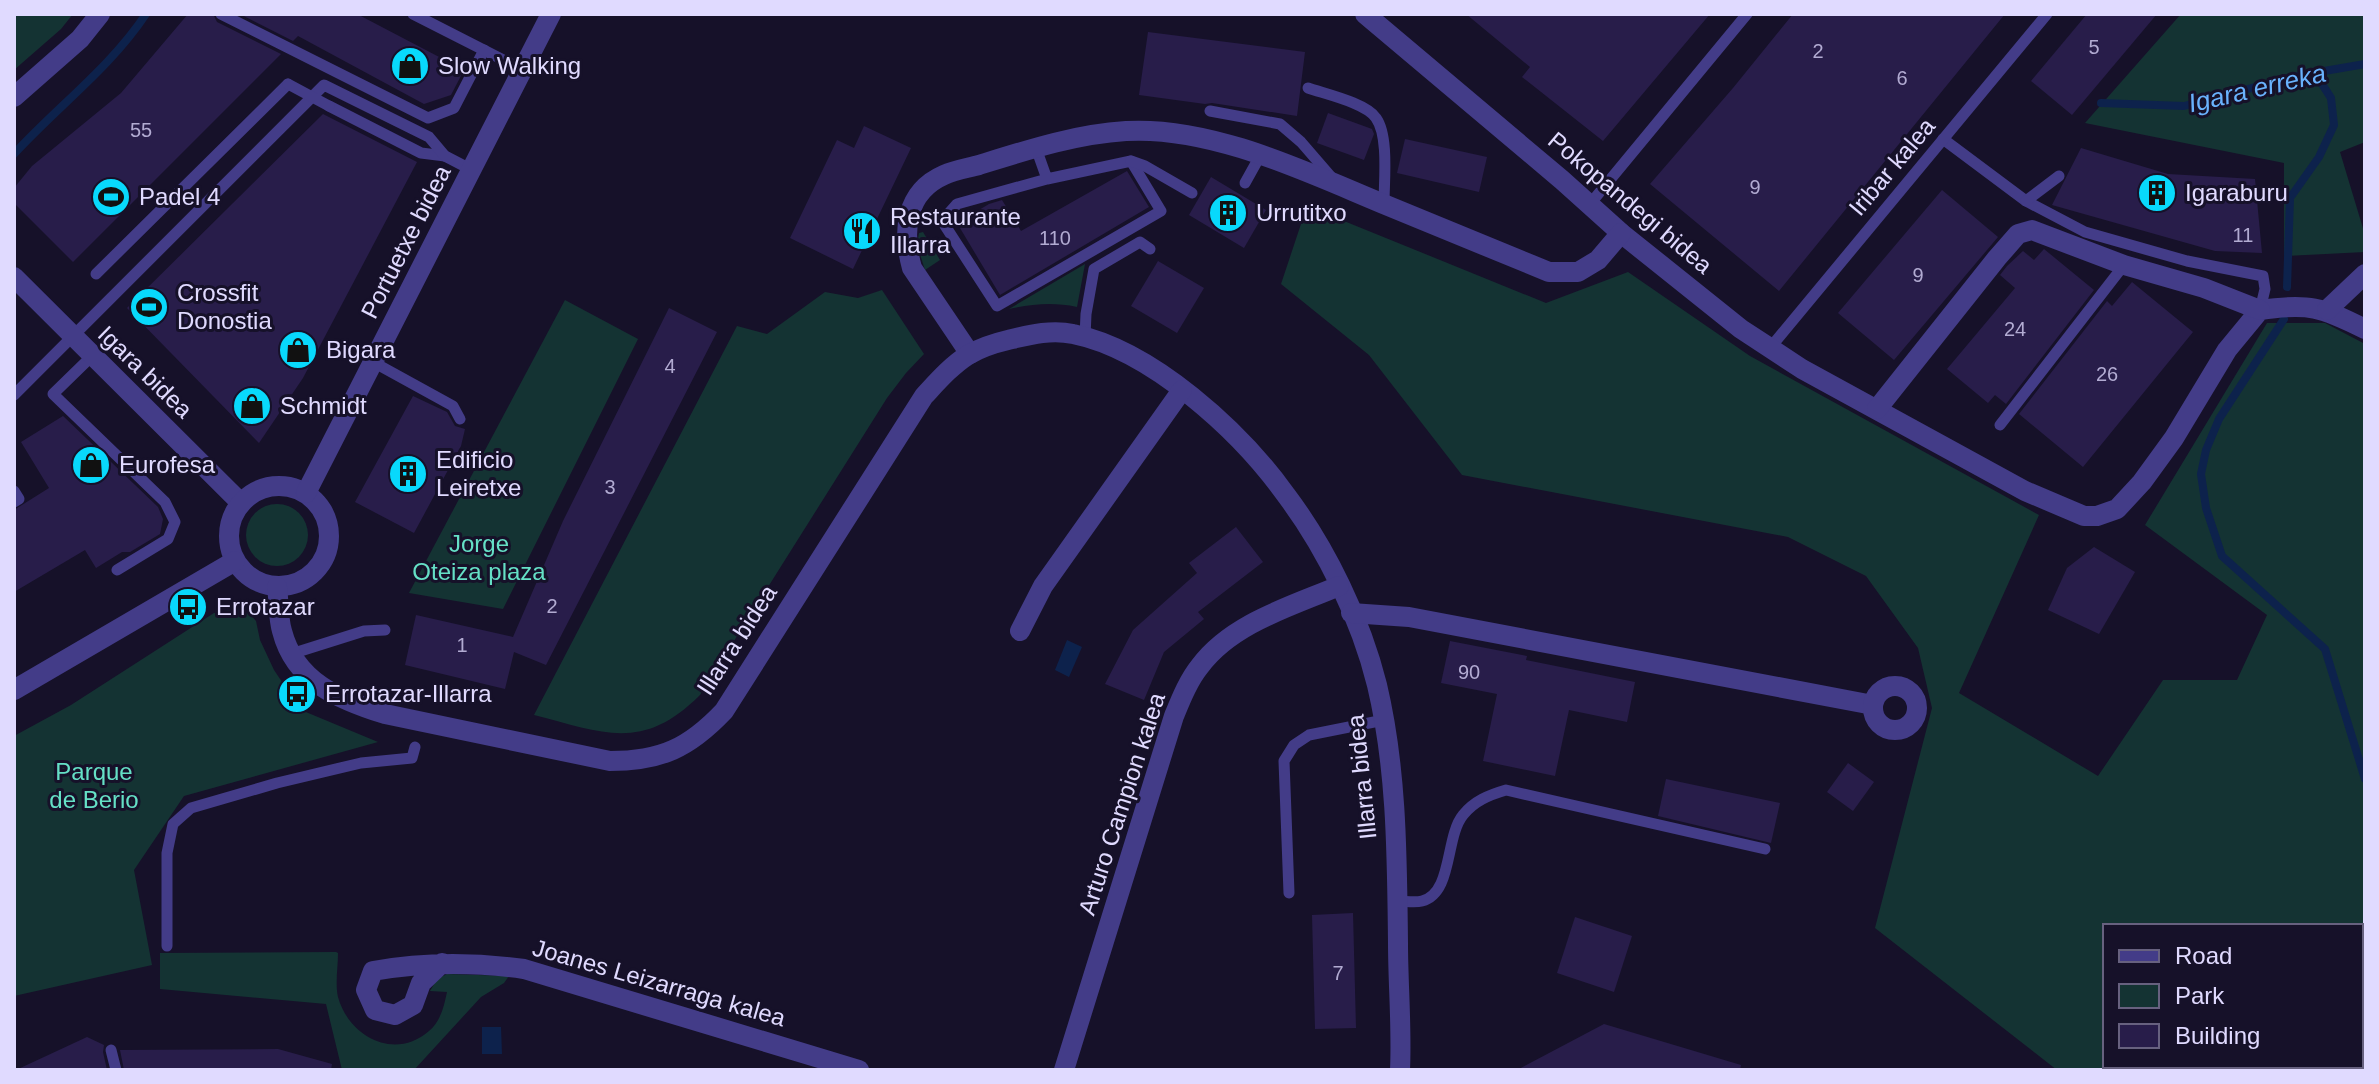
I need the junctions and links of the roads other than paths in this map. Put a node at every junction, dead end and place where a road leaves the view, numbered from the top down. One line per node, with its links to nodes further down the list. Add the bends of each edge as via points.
1 (100, 14): 11 (street, via 80,39)
2 (221, 14): 8 (lane, via 428,118 454,108)
3 (413, 14): 8 (lane)
4 (551, 14): 9 (street, Portuetxe bidea)
5 (1365, 14): 26 (street, Pokopandegi bidea)
6 (1747, 14): 26 (lane)
7 (2047, 14): 13 (lane, Iribar kalea)
8 (484, 50): 9 (lane)
9 (523, 70): 18 (street, Portuetxe bidea)
10 (1308, 88): 25 (lane, via 1376,116 1383,137)
11 (14, 97)
12 (1210, 111): 22 (lane, via 1280,124)
13 (1943, 139): 24 (lane); 38 (lane, Iribar kalea)
14 (1036, 148): 16 (street, via 1127,131 1207,137); 20 (lane); 39 (street, via 943,175 923,190 911,210 907,223 912,268)
15 (445, 156): 18 (lane); 30 (lane, bridge, via 421,153 288,84); 36 (lane, via 429,137 324,85)
16 (1260, 156): 21 (lane); 22 (street)
17 (1131, 161): 20 (lane); 20 (lane, via 1161,211 997,306 942,221 957,204); 23 (lane)
18 (472, 170): 41 (street, Portuetxe bidea)
19 (2059, 176): 24 (lane)
20 (1047, 179)
21 (1245, 183)
22 (1339, 185): 25 (street)
23 (1192, 193)
24 (2026, 201): 33 (lane, via 2085,232 2263,276)
25 (1384, 204): 27 (street, via 1549,272 1578,272 1598,260)
26 (1590, 204): 27 (street, Pokopandegi bidea)
27 (1621, 233): 38 (street, Pokopandegi bidea)
28 (1150, 249): 37 (lane, via 1140,242 1094,269)
29 (2124, 265): 33 (street); 44 (street, via 2032,230 2018,234); 46 (lane)
30 (96, 274)
31 (2365, 274): 34 (street)
32 (14, 277): 36 (street, Igara bidea)
33 (2260, 310): 34 (street); 44 (street, Pokopandegi bidea, via 2227,350 2142,482 2117,509 2097,516 2084,516 2025,491)
34 (2327, 310): 35 (street)
35 (2365, 329)
36 (72, 336): 40 (street, Igara bidea); 43 (lane)
37 (1085, 337): 39 (street, Illarra bidea, via 1039,332); 42 (street, Illarra bidea, via 1143,362)
38 (1770, 348): 44 (street, Pokopandegi bidea)
39 (970, 354): 58 (street, Illarra bidea, via 924,396 724,711 689,743 667,754 610,761 385,714 330,693)
40 (92, 356): 50 (street, Igara bidea); 52 (lane, via 53,394 165,502 175,522 168,539)
41 (373, 362): 45 (lane, via 453,406); 48 (street, Portuetxe bidea)
42 (1182, 390): 53 (street, Illarra bidea, via 1254,455 1316,540); 57 (street, via 1043,586)
43 (14, 395)
44 (1877, 409)
45 (460, 419)
46 (2000, 425)
47 (14, 491): 49 (lane, via 19,499)
48 (306, 493): 50 (street, via 293,487 265,488); 54 (street, via 327,518 328,551 309,577)
49 (14, 502)
50 (241, 503): 51 (street, via 228,531)
51 (235, 561): 54 (street, via 260,584); 59 (street)
52 (117, 570)
53 (1339, 586): 55 (street, Illarra bidea); 71 (street, Arturo Campion kalea, via 1245,627 1219,645 1185,690)
54 (277, 587): 58 (street, Illarra bidea, via 281,631)
55 (1351, 613): 60 (street, via 1409,617); 61 (street, Illarra bidea, via 1368,651)
56 (385, 630): 58 (lane, via 364,631)
57 (1020, 631)
58 (291, 654)
59 (14, 690)
60 (1873, 705)
61 (1384, 720): 64 (lane, via 1309,735 1284,761); 65 (street, Illarra bidea)
62 (415, 747): 66 (lane, via 412,758 361,763 191,808 173,824 167,853)
63 (1765, 849): 65 (lane, via 1506,790 1474,804 1462,816 1443,882 1434,894 1422,901)
64 (1289, 893)
65 (1397, 901): 72 (street, Illarra bidea)
66 (167, 946)
67 (442, 963): 70 (street, Joanes Leizarraga kalea, via 524,969)
68 (111, 1050): 69 (lane)
69 (116, 1070)
70 (859, 1070)
71 (1064, 1070)
72 (1400, 1070)

